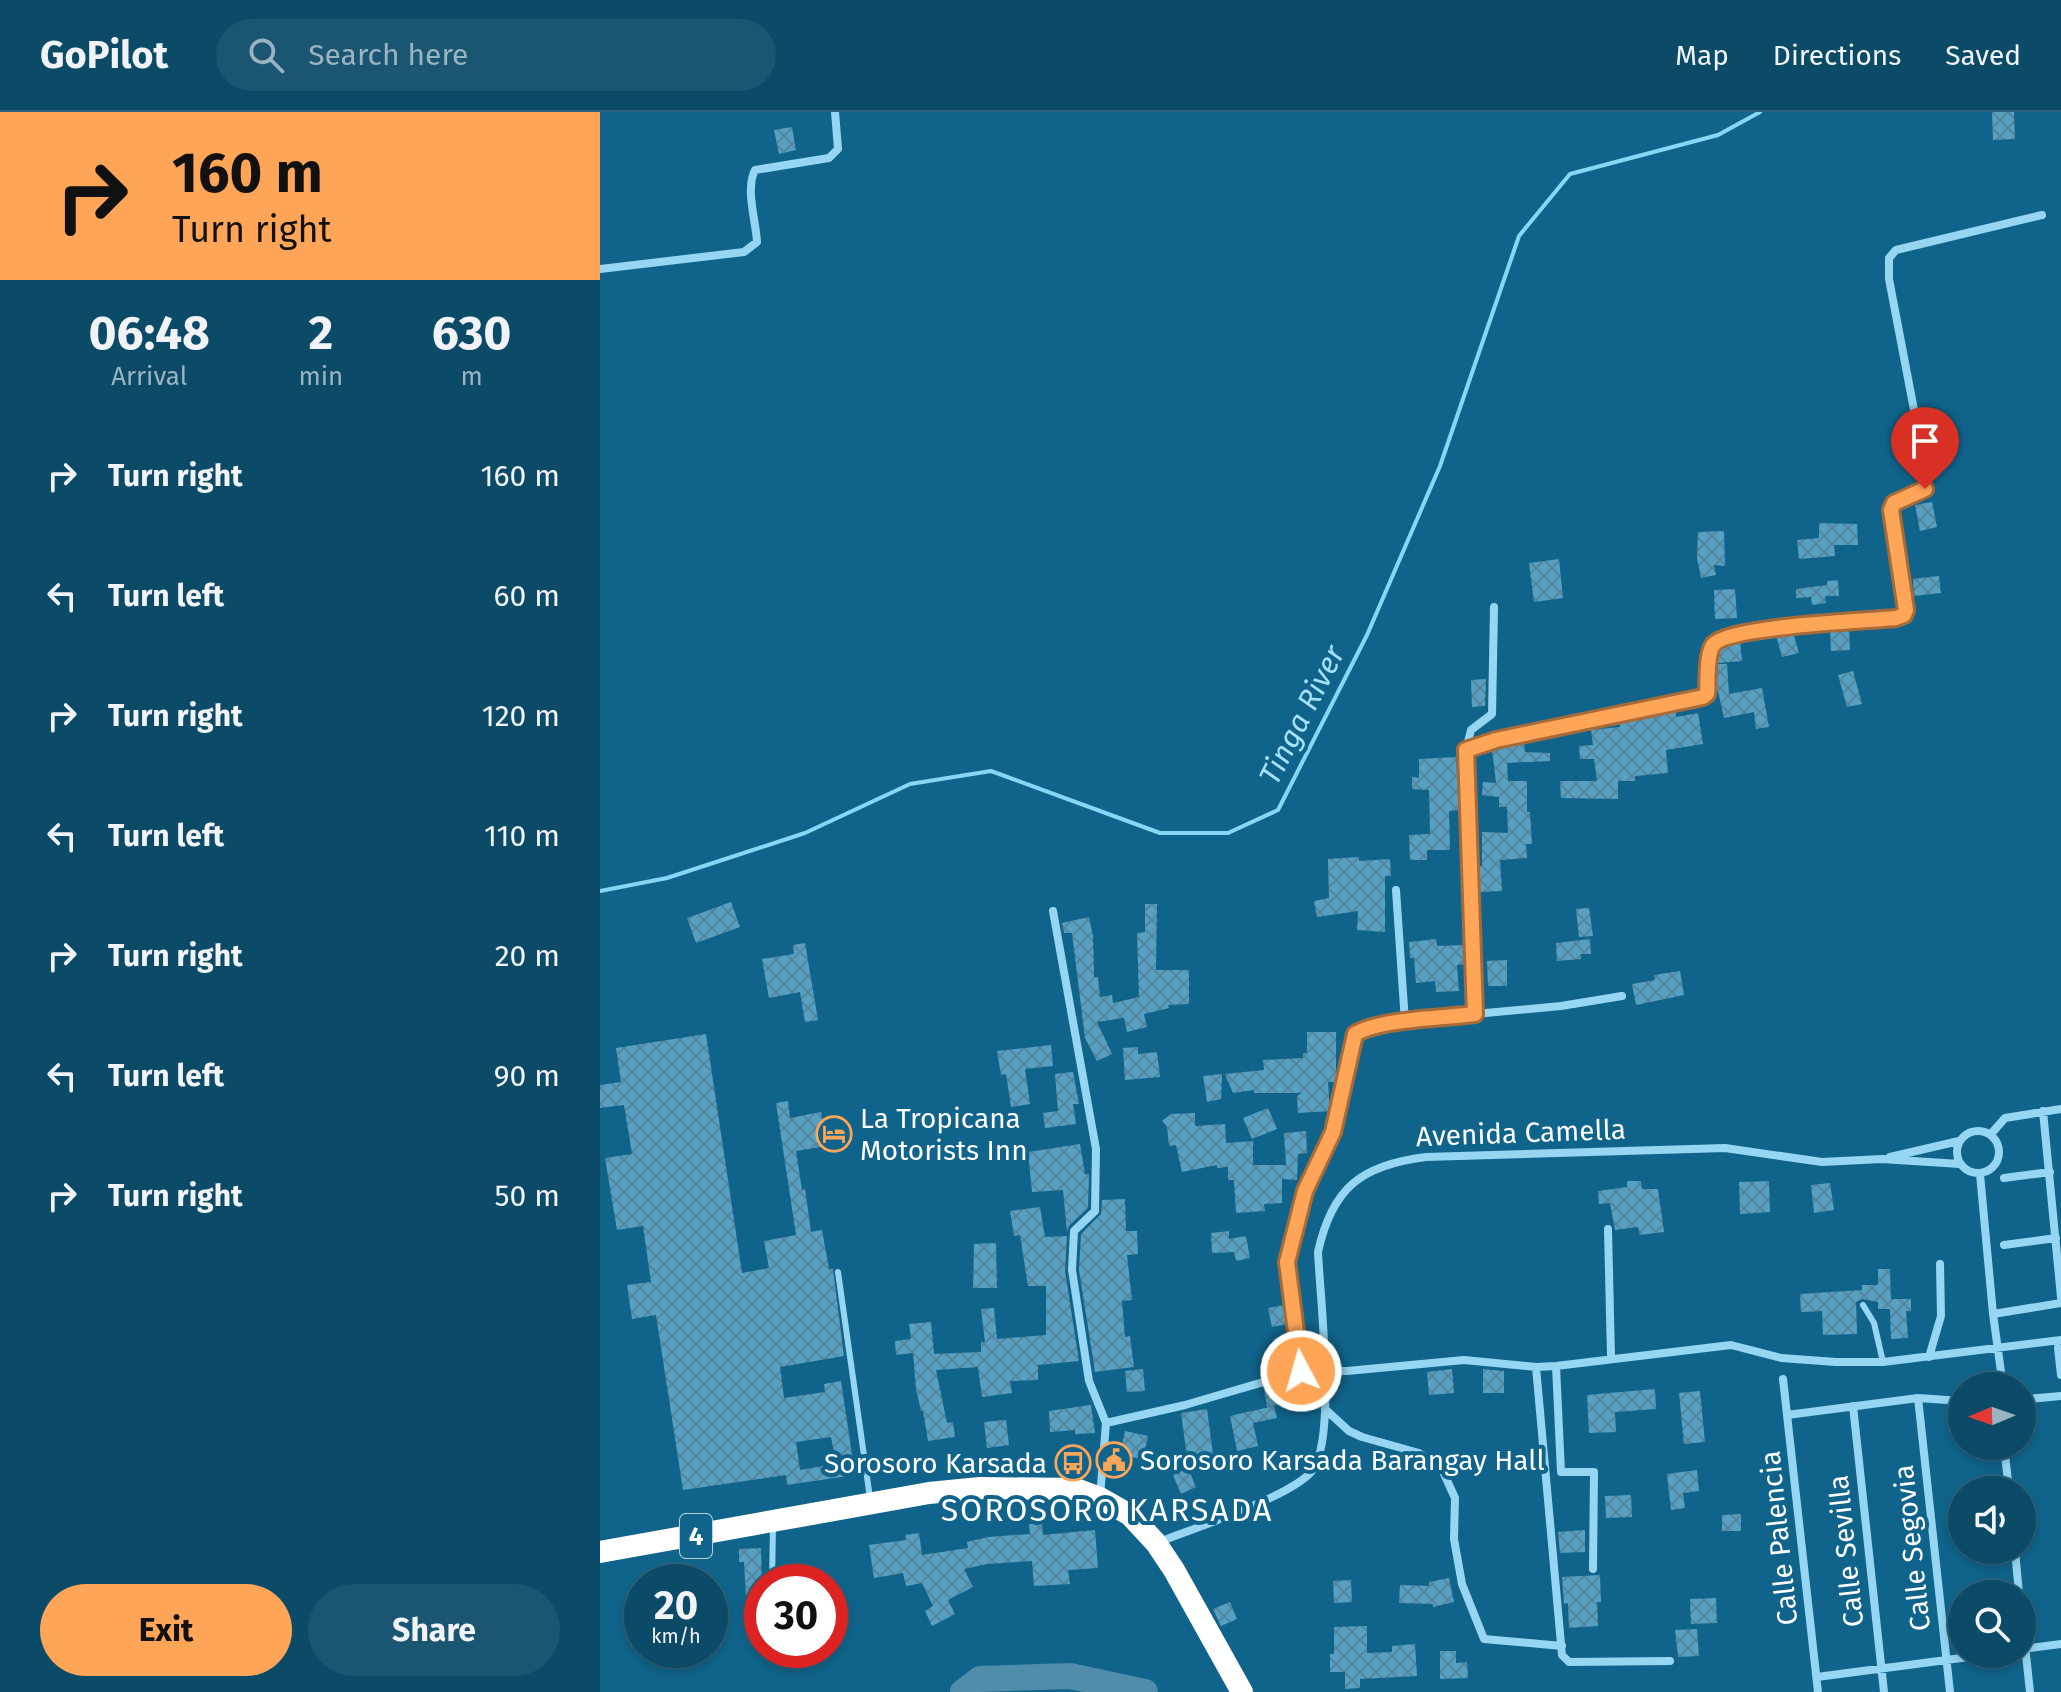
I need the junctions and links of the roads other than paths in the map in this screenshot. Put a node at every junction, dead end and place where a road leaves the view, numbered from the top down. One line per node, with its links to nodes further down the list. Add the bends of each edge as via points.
1 (835, 112): 3 (street, via 836,154 752,174 757,242 744,252)
2 (2042, 215): 5 (street, via 1896,250 1889,258 1927,478 1925,489 1894,503 1891,510 1904,615 1737,634 1711,648 1703,697)
3 (600, 269)
4 (1494, 607): 5 (street, via 1492,714 1471,730)
5 (1466, 750): 9 (street)
6 (1396, 890): 10 (street)
7 (1053, 911): 47 (street, via 1096,1149 1095,1211 1074,1231 1072,1270 1089,1381)
8 (1622, 996): 9 (street)
9 (1475, 1014): 10 (street)
10 (1405, 1022): 36 (street, via 1367,1026 1355,1034 1333,1132 1305,1191 1287,1262)
11 (2061, 1109): 12 (street)
12 (2043, 1111): 13 (street, via 2005,1118); 17 (street)
13 (1991, 1134): 14 (street, via 1974,1130); 18 (street, via 1999,1158)
14 (1959, 1141): 15 (street, Avenida Camella); 16 (street)
15 (1882, 1159): 16 (street, Avenida Camella); 35 (street, Avenida Camella, via 1822,1162 1725,1148 1391,1161 1349,1187 1332,1206 1323,1229 1318,1252)
16 (1960, 1164): 18 (street)
17 (2050, 1172): 19 (street); 21 (street)
18 (1980, 1174): 27 (street)
19 (2004, 1178)
20 (1608, 1229): 30 (street)
21 (2056, 1238): 22 (street); 25 (street)
22 (2004, 1245)
23 (1940, 1264): 31 (street, via 1941,1316)
24 (838, 1272): 49 (lane)
25 (2061, 1300): 27 (street)
26 (1863, 1305): 32 (lane, via 1874,1323)
27 (1993, 1314): 29 (street)
28 (2059, 1344): 29 (street); 38 (street)
29 (1997, 1350): 31 (street); 37 (street)
30 (1611, 1357): 32 (street, via 1731,1345 1781,1358); 33 (street)
31 (1929, 1357): 32 (street)
32 (1883, 1362)
33 (1556, 1366): 34 (street); 54 (street, via 1561,1472 1594,1472)
34 (1536, 1367): 35 (street, via 1464,1360); 56 (street)
35 (1324, 1370): 36 (street); 45 (street, Avenida Camella)
36 (1301, 1371): 47 (street)
37 (2001, 1372)
38 (2061, 1375)
39 (1783, 1379): 46 (street, Calle Palencia)
40 (2061, 1396): 42 (street)
41 (1918, 1398): 43 (street); 44 (street); 59 (street, Calle Segovia)
42 (2036, 1398)
43 (1948, 1400)
44 (1853, 1406): 46 (street); 61 (street, Calle Sevilla)
45 (1325, 1409): 51 (street, Avenida Camella, via 1322,1451 1312,1471 1289,1490); 56 (street, via 1349,1431 1419,1453 1441,1467 1455,1498 1454,1539 1462,1584 1484,1639)
46 (1787, 1415): 62 (street, Calle Palencia)
47 (1106, 1423): 48 (street)
48 (1100, 1498): 49 (highway, 4, via 1076,1489 980,1488); 51 (highway, 4, via 1130,1515)
49 (871, 1504): 50 (highway, 4)
50 (773, 1522): 52 (highway, 4); 53 (lane)
51 (1156, 1543): 63 (highway, 4)
52 (600, 1552)
53 (772, 1564)
54 (1593, 1569)
55 (2061, 1644): 57 (street)
56 (1562, 1646): 58 (street, via 1569,1662)
57 (2036, 1647)
58 (1670, 1661)
59 (1947, 1662): 61 (street); 66 (street, Calle Segovia)
60 (2027, 1668): 67 (street)
61 (1881, 1669): 62 (street); 65 (street, Calle Sevilla)
62 (1817, 1677): 64 (street, Calle Palencia)
63 (1242, 1692)
64 (1818, 1692)
65 (1884, 1692)
66 (1950, 1692)
67 (2030, 1692)

